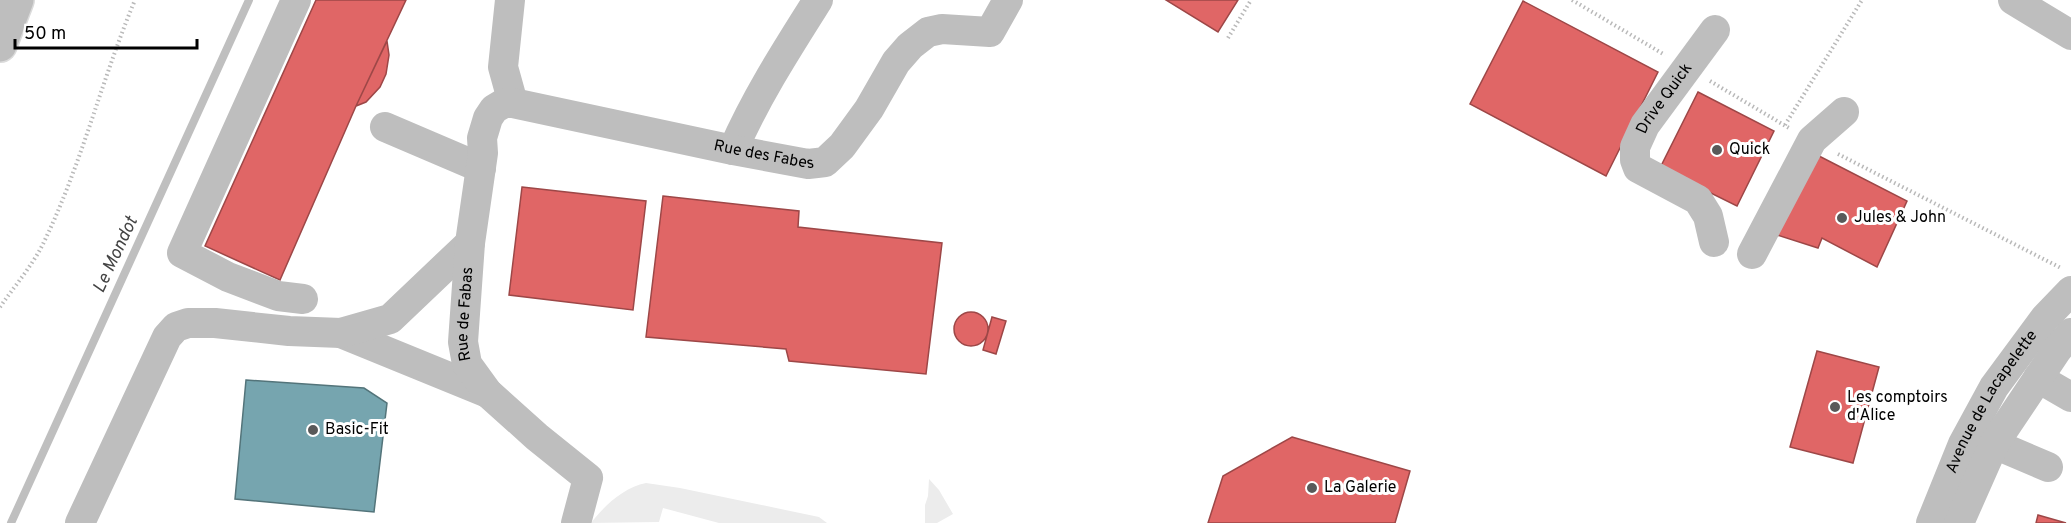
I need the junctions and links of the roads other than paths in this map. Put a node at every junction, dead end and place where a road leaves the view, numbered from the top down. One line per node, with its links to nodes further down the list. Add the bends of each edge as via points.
1 (17, 0): 9 (main road)
2 (296, 0): 19 (street, via 182,253 278,296)
3 (510, 0): 10 (street, via 503,67)
4 (818, 0): 13 (street, via 770,77)
5 (1008, 0): 13 (street, Rue des Fabes, via 990,32 942,29 928,32 910,46 842,146 825,162 808,164)
6 (2013, 0): 8 (street)
7 (1714, 30): 15 (street, Drive Quick, via 1645,125 1635,147 1638,168 1698,200 1708,216)
8 (2071, 35)
9 (0, 45)
10 (513, 103): 13 (street, Rue des Fabes); 14 (street, Rue de Fabas, via 504,103 488,118 482,138)
11 (1844, 112): 17 (street, via 1812,140)
12 (385, 127): 14 (street)
13 (733, 150)
14 (481, 168): 16 (street, Rue de Fabas)
15 (1714, 242)
16 (470, 243): 20 (street, via 390,319); 23 (street, Rue de Fabas, via 463,342 467,364)
17 (1752, 254)
18 (2069, 281): 25 (street, Avenue de Lacapelette, via 1994,387)
19 (303, 298)
20 (341, 333): 23 (street); 28 (street, via 215,322 176,327 167,337)
21 (2064, 342): 22 (street, Avenue de Lacapelette); 25 (street, via 2038,360 1992,424)
22 (2038, 378): 24 (street); 26 (street, Avenue de Lacapelette)
23 (488, 393): 29 (street, Rue de Fabas, via 588,478)
24 (2071, 397)
25 (1964, 444): 30 (street, Avenue de Lacapelette)
26 (1994, 444): 27 (street); 31 (street, Avenue de Lacapelette)
27 (2048, 467)
28 (80, 523)
29 (576, 523)
30 (1931, 523)
31 (1959, 523)

